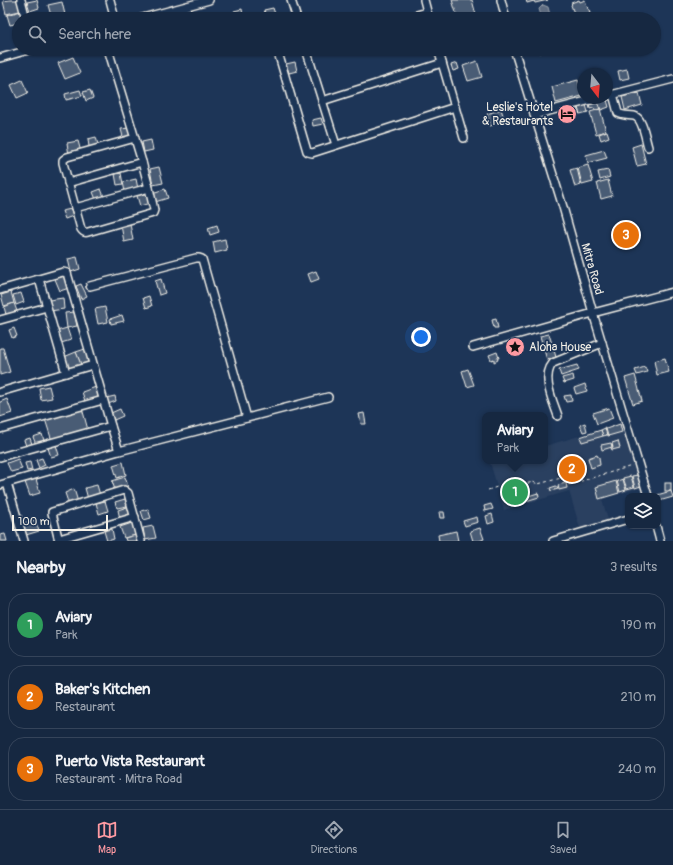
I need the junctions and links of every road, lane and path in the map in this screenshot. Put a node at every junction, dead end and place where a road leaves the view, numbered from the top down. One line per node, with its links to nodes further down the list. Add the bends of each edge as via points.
1 (21, 0): 7 (street)
2 (110, 0): 8 (street)
3 (209, 0): 9 (street)
4 (291, 0): 10 (street)
5 (424, 0): 11 (street)
6 (501, 0): 12 (street)
7 (24, 12)
8 (113, 12)
9 (165, 12)
10 (295, 12)
11 (427, 12)
12 (504, 12)
13 (12, 55): 19 (street)
14 (110, 56): 28 (street)
15 (279, 56): 30 (street, via 307,151 312,153)
16 (308, 56): 23 (street)
17 (440, 56): 20 (street)
18 (516, 56): 27 (street, Mitra Road)
19 (0, 58)
20 (442, 63): 23 (street); 26 (street)
21 (673, 79): 22 (street)
22 (613, 94)
23 (322, 101): 30 (street)
24 (613, 102): 31 (street, via 618,113 635,116 640,120)
25 (577, 104): 27 (street)
26 (455, 107): 29 (street); 30 (street)
27 (534, 115): 41 (street, Mitra Road)
28 (135, 138): 32 (street); 33 (street, via 65,158 63,163)
29 (464, 138)
30 (336, 145)
31 (648, 147)
32 (142, 162): 33 (street); 34 (street)
33 (68, 183): 35 (street)
34 (149, 188): 35 (street); 35 (street, via 153,212 85,233 81,229)
35 (75, 208)
36 (39, 279): 38 (street); 40 (street); 45 (street, via 63,272 68,274)
37 (90, 286): 51 (street, via 196,258 202,259)
38 (0, 290)
39 (673, 292): 41 (street)
40 (47, 307): 42 (street); 46 (street)
41 (593, 313): 43 (street, Mitra Road); 44 (street)
42 (0, 320)
43 (602, 343): 50 (street, via 550,366 548,388); 56 (street, Mitra Road)
44 (474, 347)
45 (93, 366): 46 (street); 49 (street)
46 (66, 373): 47 (street)
47 (0, 392)
48 (328, 397): 51 (street)
49 (103, 400): 52 (street); 53 (street)
50 (558, 416)
51 (247, 418): 54 (street)
52 (110, 426): 54 (street); 55 (street)
53 (0, 429)
54 (119, 451): 57 (street)
55 (0, 457)
56 (638, 464): 58 (path, via 568,485 565,477 538,484 533,482 501,490 497,487); 59 (street, Mitra Road)
57 (4, 484): 64 (street)
58 (488, 490)
59 (647, 493)
60 (135, 517): 63 (street); 63 (street, via 128,492 122,490 52,512); 65 (street)
61 (625, 520): 66 (street)
62 (657, 529): 67 (street)
63 (59, 540)
64 (24, 541)
65 (141, 541)
66 (553, 541)
67 (660, 541)

